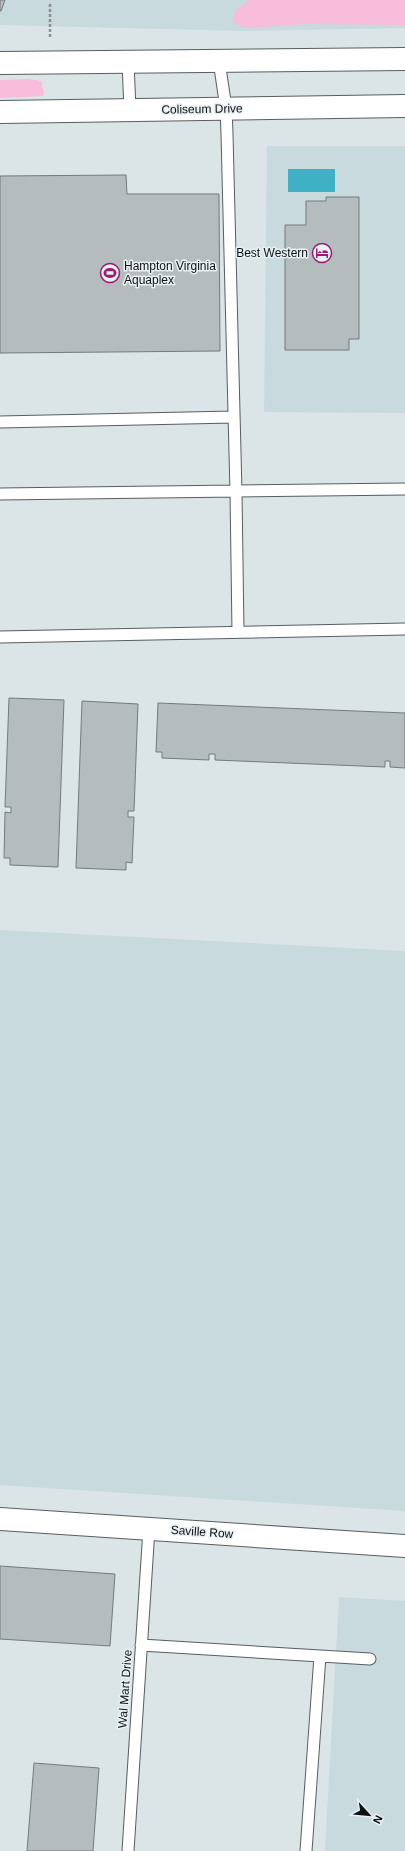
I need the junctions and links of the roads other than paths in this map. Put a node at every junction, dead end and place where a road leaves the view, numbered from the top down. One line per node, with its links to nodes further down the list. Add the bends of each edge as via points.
1 (405, 59): 2 (street)
2 (219, 61): 3 (street); 6 (lane)
3 (128, 62): 4 (street); 7 (lane)
4 (0, 63)
5 (405, 106): 6 (street, Coliseum Drive)
6 (226, 108): 7 (street, Coliseum Drive); 9 (lane)
7 (130, 110): 8 (street, Coliseum Drive)
8 (0, 112)
9 (233, 417): 10 (lane); 12 (lane)
10 (0, 422)
11 (405, 490): 12 (lane)
12 (236, 492): 13 (lane); 15 (lane)
13 (0, 494)
14 (405, 629): 15 (lane)
15 (238, 632): 16 (lane)
16 (0, 637)
17 (0, 1518): 18 (street, Saville Row)
18 (149, 1529): 19 (street, Saville Row); 20 (lane, Wal Mart Drive)
19 (405, 1546)
20 (141, 1645): 21 (lane); 23 (lane, Wal Mart Drive)
21 (320, 1656): 22 (lane); 24 (lane)
22 (370, 1659)
23 (128, 1851)
24 (306, 1851)

